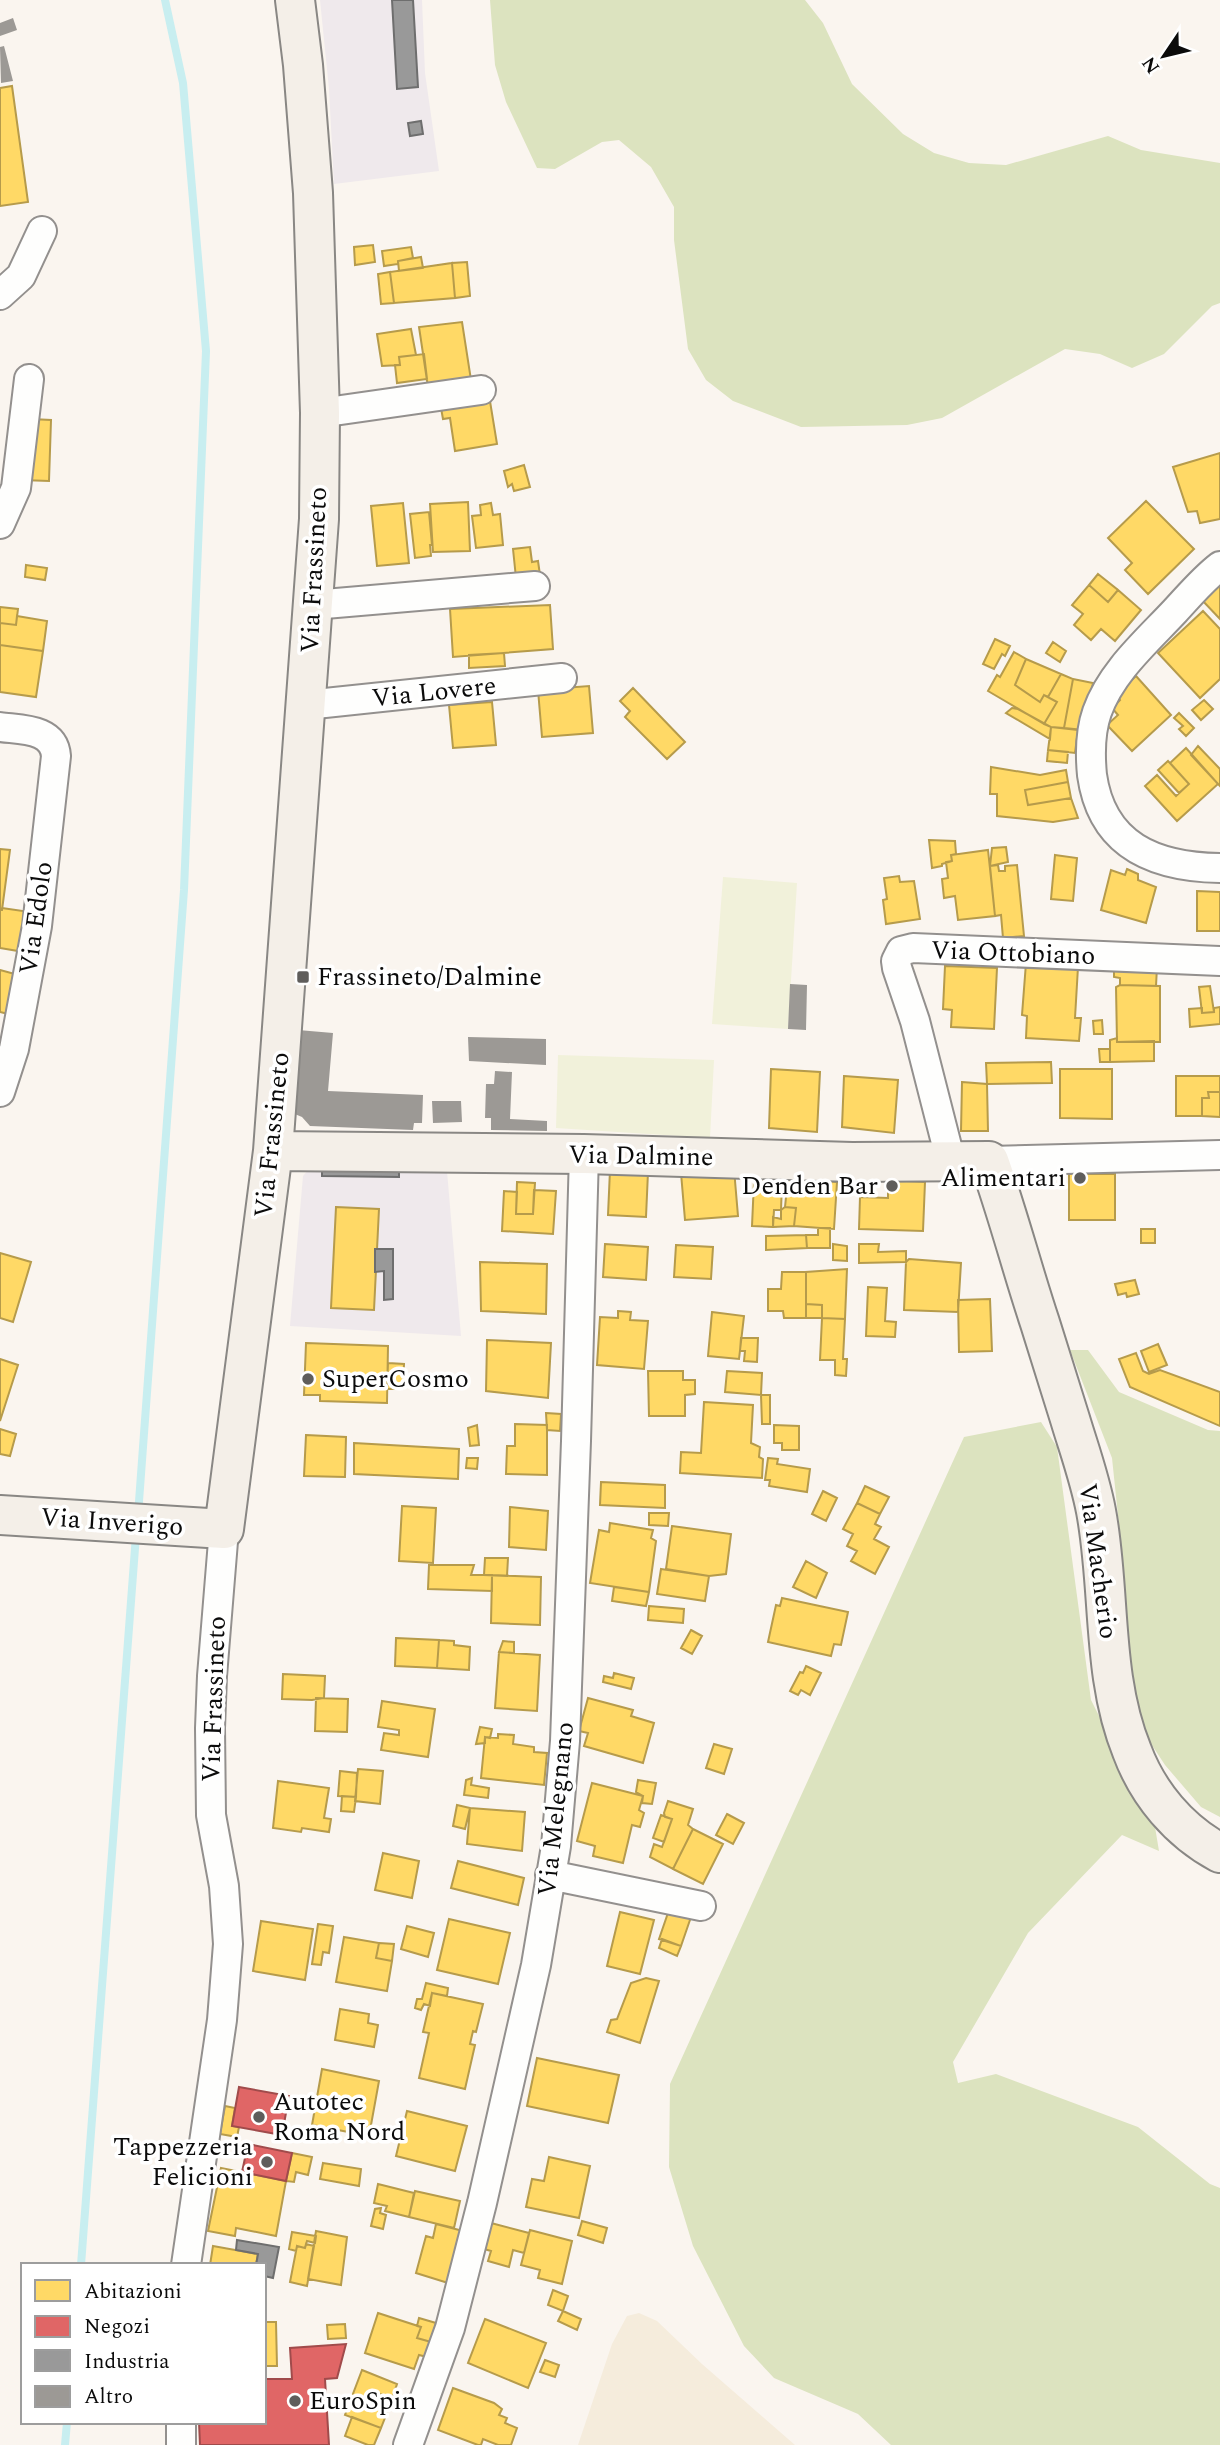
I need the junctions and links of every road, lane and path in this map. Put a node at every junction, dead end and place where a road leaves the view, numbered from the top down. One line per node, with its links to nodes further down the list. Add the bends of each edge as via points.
1 (295, 0): 6 (street, Via Frassineto, via 311,166)
2 (42, 232): 3 (street, via 21,276)
3 (0, 295)
4 (29, 379): 7 (street, via 16,488)
5 (481, 390): 6 (street)
6 (320, 413): 10 (street, Via Frassineto)
7 (0, 524)
8 (1220, 566): 14 (street, via 1121,671 1097,711 1090,744 1096,795 1118,834 1142,852 1168,862)
9 (535, 586): 10 (street)
10 (313, 605): 12 (street, Via Frassineto)
11 (562, 678): 12 (street, Via Lovere)
12 (306, 705): 17 (street, Via Frassineto)
13 (0, 727): 16 (street, Via Edolo, via 48,737 56,763 37,926 14,1049)
14 (1220, 868)
15 (1220, 961): 21 (street, Via Ottobiano, via 901,951 897,968)
16 (0, 1092)
17 (273, 1152): 18 (street, Via Dalmine); 23 (street, Via Frassineto)
18 (584, 1154): 21 (street, Via Dalmine); 25 (street, Via Melegnano, via 565,1741)
19 (1220, 1155): 20 (street, Via Dalmine)
20 (989, 1161): 21 (street, Via Dalmine); 24 (street, Via Macherio, via 1092,1494 1101,1540 1115,1693 1126,1735 1158,1800 1193,1835)
21 (951, 1162)
22 (15, 1516): 23 (street, Via Inverigo)
23 (211, 1528): 27 (street, Via Frassineto, via 212,1823 224,1886 228,1944 222,2021)
24 (1220, 1853)
25 (550, 1875): 26 (street); 30 (street, Via Melegnano, via 534,1976 479,2216 442,2352)
26 (701, 1906)
27 (186, 2263)
28 (181, 2424): 29 (street)
29 (181, 2445)
30 (408, 2445)

